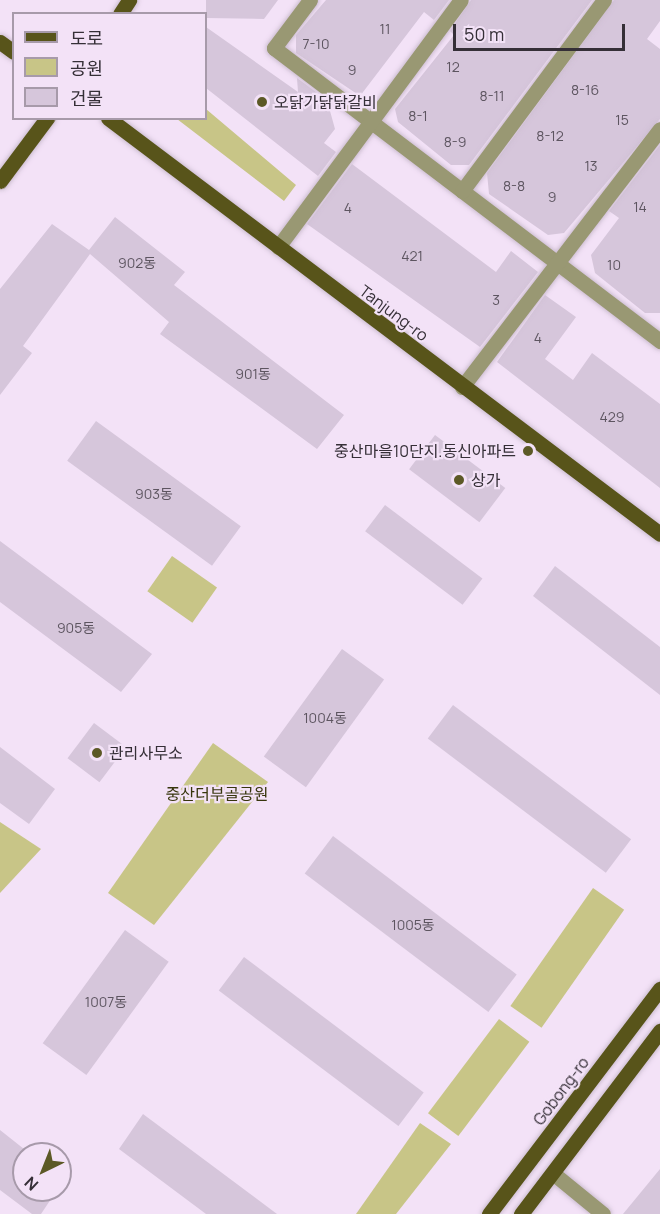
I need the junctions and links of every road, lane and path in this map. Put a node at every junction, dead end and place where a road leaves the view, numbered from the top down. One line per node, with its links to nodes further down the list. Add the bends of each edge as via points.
1 (310, 0): 6 (street, via 274,48)
2 (461, 0): 6 (street)
3 (604, 0): 9 (street)
4 (46, 120): 8 (main road)
5 (111, 120): 10 (main road, Tanjung-ro)
6 (373, 122): 9 (street); 10 (street)
7 (660, 129): 11 (street)
8 (0, 182)
9 (462, 191): 11 (street)
10 (278, 247): 13 (main road, Tanjung-ro)
11 (557, 265): 12 (street); 13 (street)
12 (659, 339)
13 (462, 387): 14 (main road, Tanjung-ro)
14 (660, 534)
15 (660, 988): 18 (main road, Gobong-ro)
16 (660, 1031): 17 (main road)
17 (554, 1174): 19 (main road); 20 (street)
18 (489, 1214)
19 (521, 1214)
20 (603, 1214)

